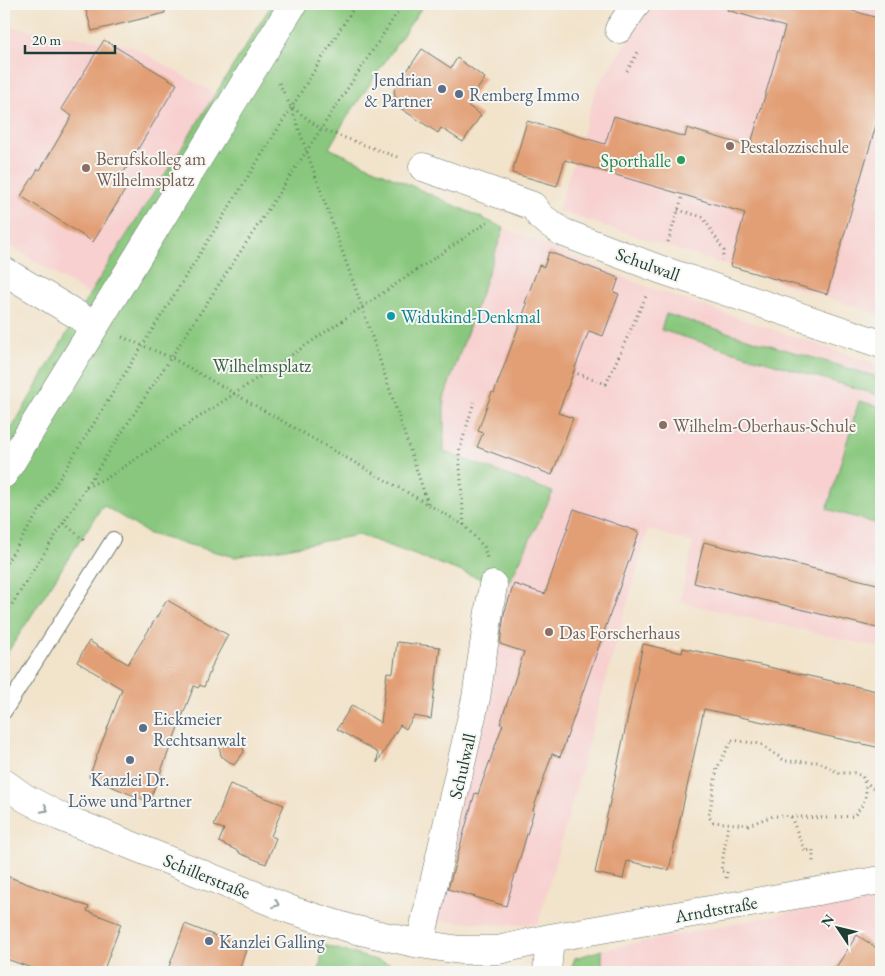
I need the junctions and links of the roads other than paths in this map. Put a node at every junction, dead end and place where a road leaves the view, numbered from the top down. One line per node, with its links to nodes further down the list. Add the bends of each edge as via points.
1 (293, 4): 6 (street)
2 (636, 4): 3 (street)
3 (618, 29)
4 (423, 167): 7 (street, Schulwall, via 533,206 541,217 562,232)
5 (4, 271): 6 (street)
6 (94, 325): 8 (street)
7 (881, 344)
8 (4, 474)
9 (113, 539): 11 (lane)
10 (493, 585): 15 (street, Schulwall, via 476,698)
11 (4, 712)
12 (4, 783): 15 (street, Schillerstraße, one-way to 15, via 61,817 294,911 352,929)
13 (881, 880): 14 (street, Arndtstraße)
14 (550, 938): 15 (street, Arndtstraße, via 498,950 460,950); 16 (street)
15 (420, 944)
16 (547, 972)

